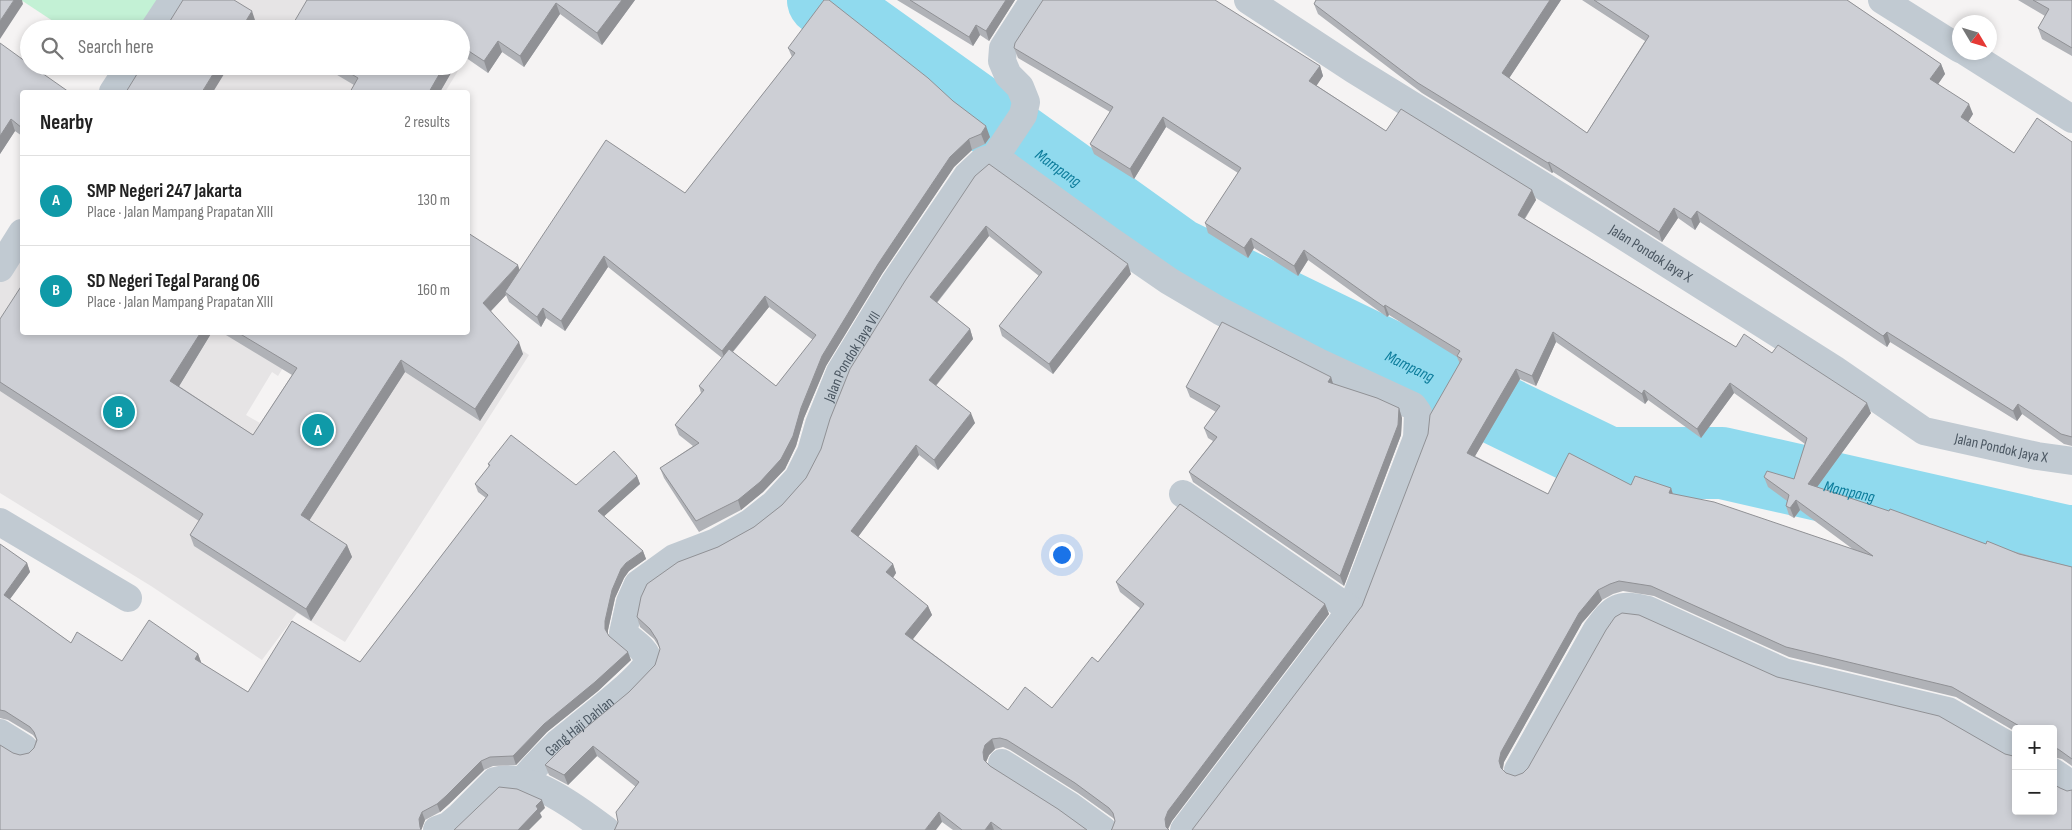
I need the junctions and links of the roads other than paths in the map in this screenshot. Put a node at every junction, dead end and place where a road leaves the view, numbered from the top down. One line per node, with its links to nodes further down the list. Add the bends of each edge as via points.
1 (172, 0): 5 (street)
2 (1034, 0): 11 (street, Jalan Pondok Jaya VII, via 1003,48 1002,61 1026,102 1023,115)
3 (1248, 0): 14 (street, Jalan Pondok Jaya X, via 1825,364 1924,431 2037,456)
4 (1882, 0): 6 (street)
5 (160, 20)
6 (1952, 44)
7 (1979, 60): 10 (street)
8 (124, 75): 9 (street)
9 (114, 90)
10 (2072, 118)
11 (1000, 151): 18 (street, via 1111,241 1169,281 1318,362 1413,406 1418,413 1417,438); 19 (street, Jalan Pondok Jaya VII, via 982,161 967,176 895,282 840,372 811,452 798,478 774,504 750,523 716,542 674,558 638,584 623,633 648,658 647,666)
12 (20, 237): 13 (street)
13 (0, 268)
14 (2072, 460)
15 (1183, 494): 18 (street)
16 (0, 522): 17 (street)
17 (128, 598)
18 (1351, 610): 31 (street)
19 (640, 671): 26 (street, Gang Haji Dahlan, via 615,698 560,742)
20 (0, 733): 21 (street)
21 (24, 748)
22 (2012, 748): 24 (street, via 1948,711 1784,672 1648,610 1628,605 1610,612 1596,631)
23 (1002, 763): 30 (street)
24 (1518, 770)
25 (2057, 775): 27 (street)
26 (521, 782): 28 (street, via 503,778 494,781 460,816); 29 (street, via 575,806)
27 (2072, 785)
28 (437, 830)
29 (606, 830)
30 (1103, 830)
31 (1184, 830)

